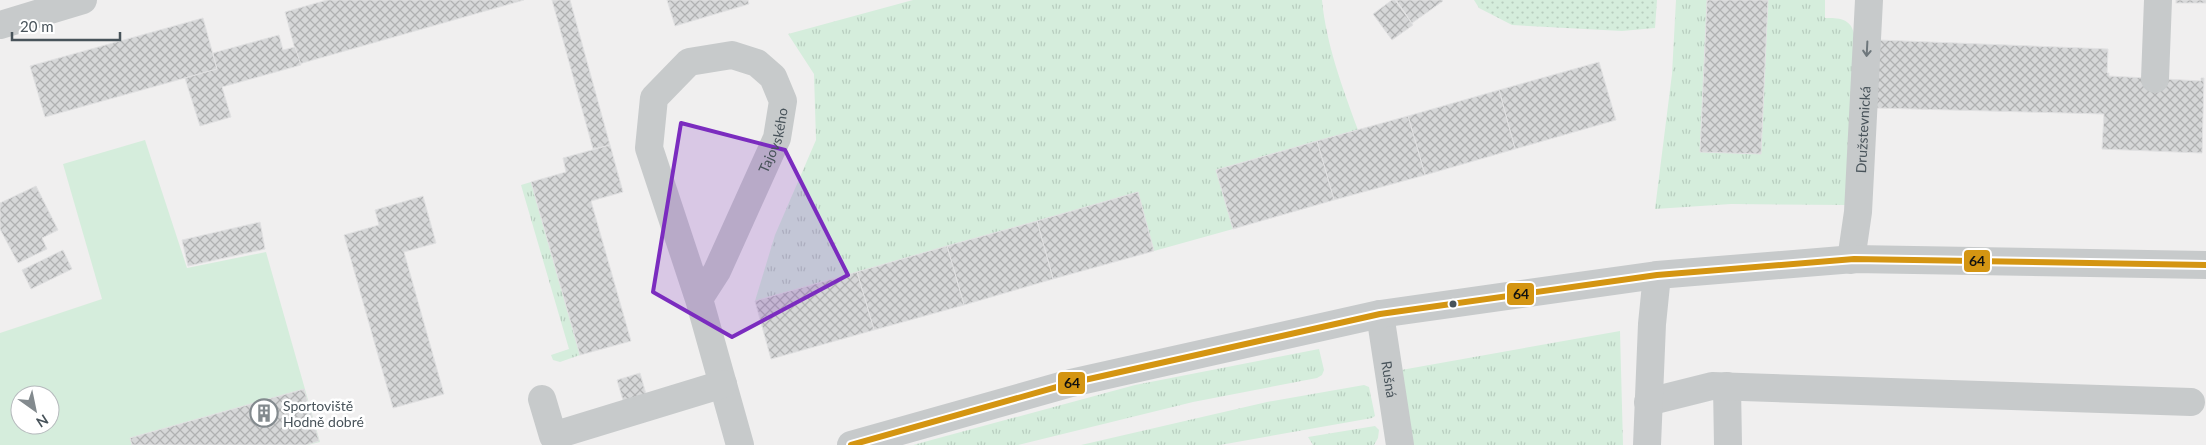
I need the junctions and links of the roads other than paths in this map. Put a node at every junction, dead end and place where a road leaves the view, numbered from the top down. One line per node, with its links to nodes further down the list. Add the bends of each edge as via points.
1 (83, 0): 4 (street)
2 (1869, 0): 6 (street, Družstevnická, one-way to 6, via 1858,212)
3 (2158, 0): 5 (street)
4 (0, 25)
5 (2155, 79)
6 (1851, 260): 7 (street); 8 (street)
7 (2206, 265)
8 (1657, 275): 10 (street); 14 (street)
9 (699, 299): 9 (street, Tajovského, via 649,148 654,98 689,62 732,55 757,63 773,78 783,101 777,138 717,271); 11 (street, Tajovského)
10 (1380, 314): 17 (street, via 1072,383); 18 (street, Rušná)
11 (723, 384): 13 (street, via 553,436); 16 (street, Tajovského)
12 (1717, 390): 14 (street); 15 (street); 20 (street)
13 (542, 399)
14 (1648, 402): 19 (street)
15 (2191, 402)
16 (740, 445)
17 (850, 445)
18 (1400, 445)
19 (1647, 445)
20 (1728, 445)

